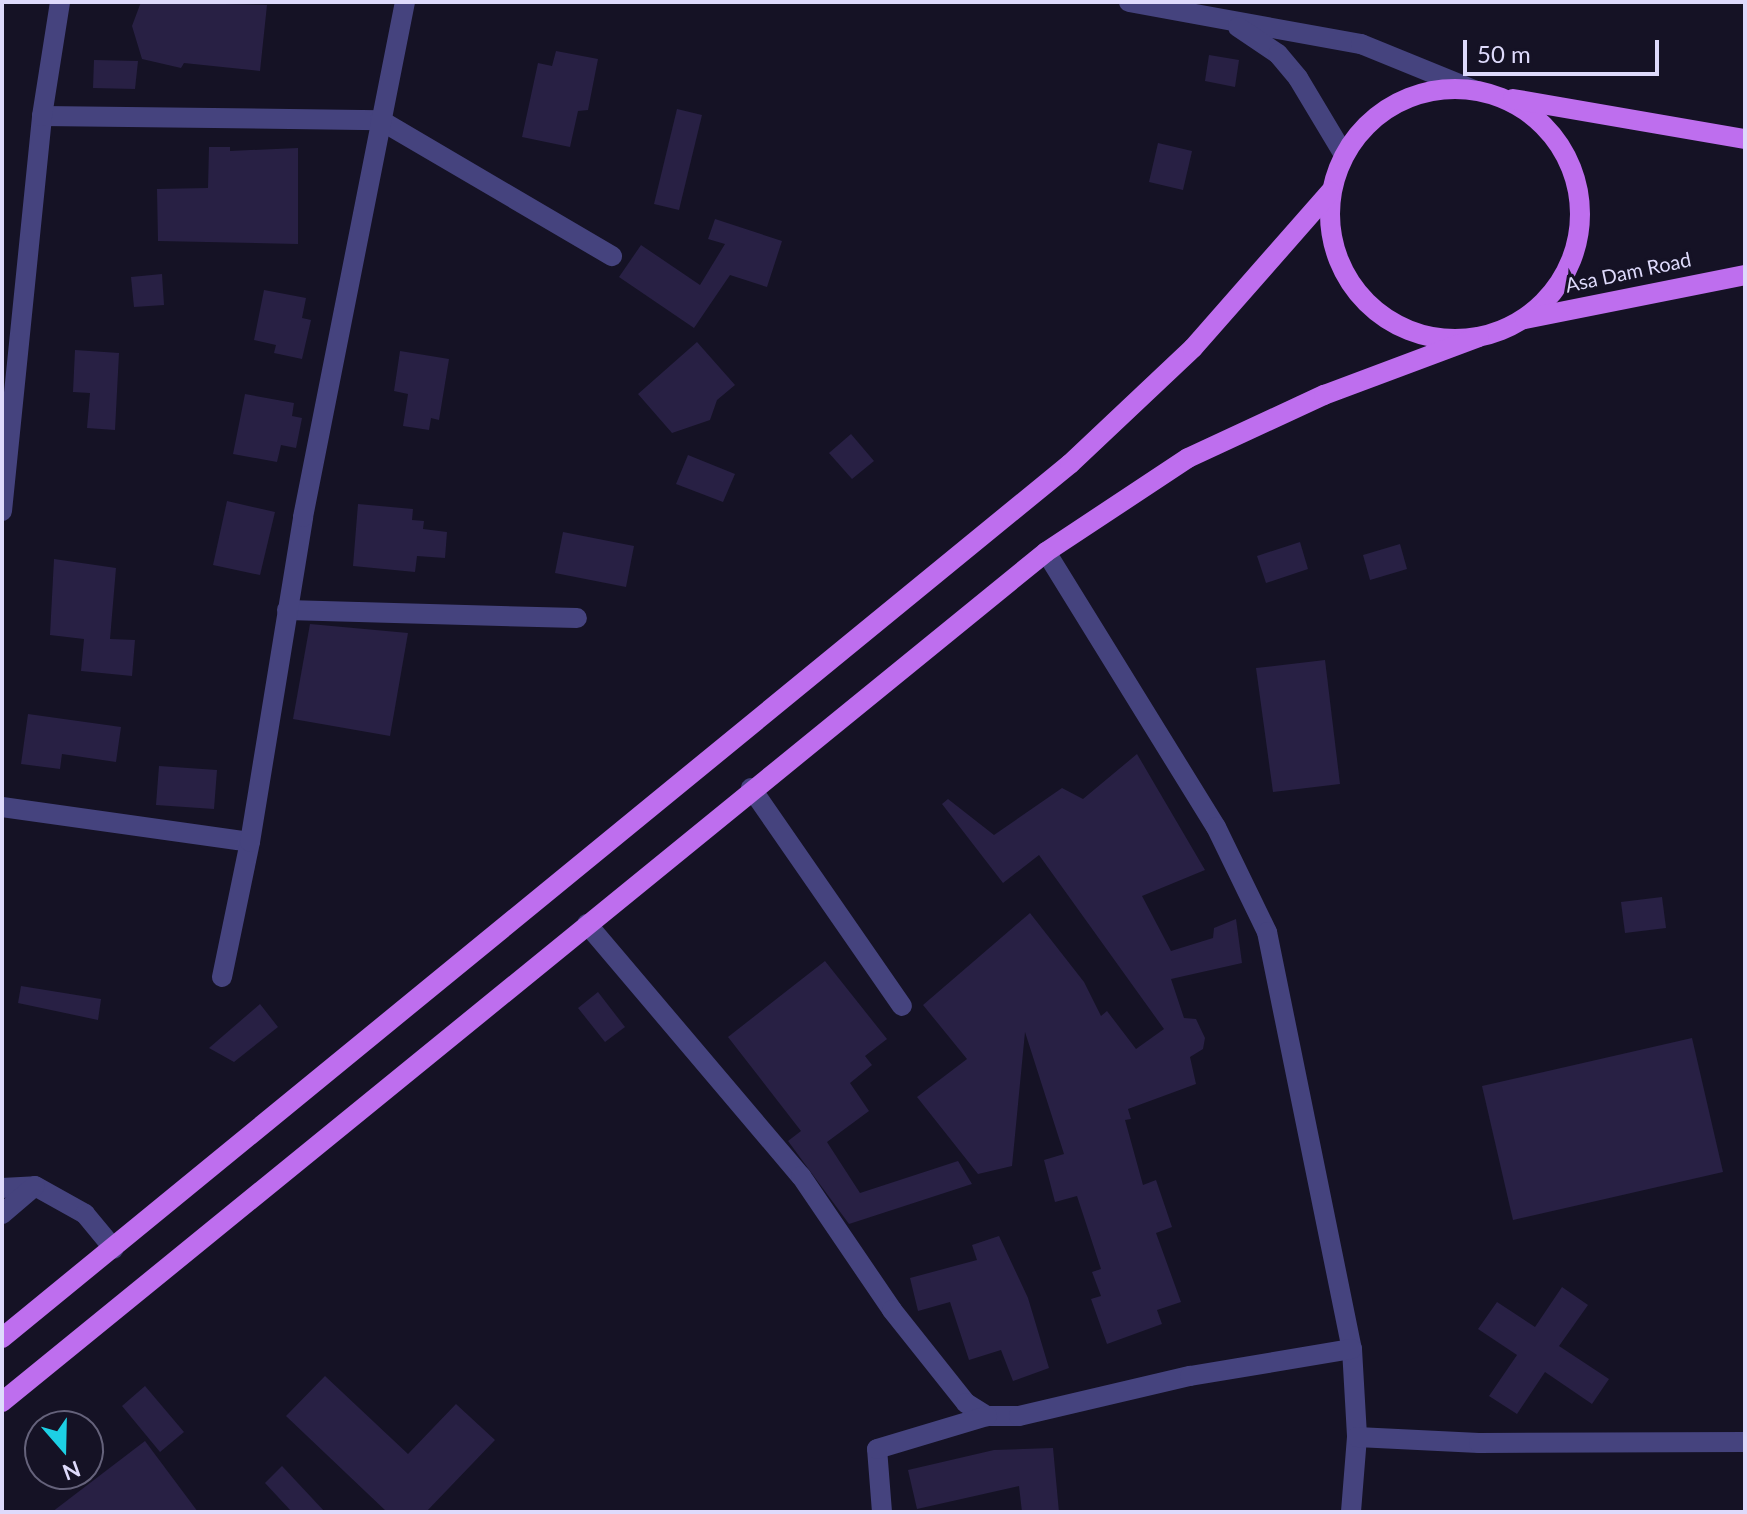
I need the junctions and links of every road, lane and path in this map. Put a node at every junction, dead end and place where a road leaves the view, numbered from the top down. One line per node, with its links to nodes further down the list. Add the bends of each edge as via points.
1 (60, 2): 7 (street)
2 (405, 2): 8 (street)
3 (1129, 2): 4 (street)
4 (1234, 25): 5 (street, via 1361,44); 10 (street, via 1278,54)
5 (1474, 90): 6 (main road); 10 (main road, via 1436,90 1398,102 1367,124)
6 (1501, 97): 9 (main road); 14 (main road, via 1531,114 1556,138 1573,169 1581,202 1579,237 1568,269 1548,298)
7 (42, 116): 8 (street); 16 (street)
8 (380, 120): 12 (street); 18 (street)
9 (1745, 139)
10 (1344, 155): 11 (main road)
11 (1330, 192): 15 (main road, via 1334,245 1342,271 1366,304 1399,327 1438,339); 29 (main road, via 1193,348 1070,464)
12 (612, 256)
13 (1745, 275): 14 (main road, Asa Dam Road)
14 (1522, 320): 15 (main road)
15 (1479, 337): 17 (main road, via 1324,395 1188,458)
16 (2, 511)
17 (1046, 552): 20 (main road); 31 (street, via 1216,827 1267,932)
18 (287, 610): 19 (street); 22 (street)
19 (577, 618)
20 (751, 788): 23 (main road); 25 (street)
21 (2, 807): 22 (street)
22 (250, 842): 24 (street)
23 (587, 924): 32 (main road); 33 (street, via 801,1176 892,1310 966,1403)
24 (222, 977)
25 (902, 1006)
26 (35, 1186): 27 (street); 28 (street); 29 (street, via 85,1214)
27 (2, 1188)
28 (2, 1214)
29 (114, 1249): 30 (main road)
30 (2, 1338)
31 (1352, 1349): 33 (street, via 1190,1376 1019,1416); 34 (street)
32 (2, 1402)
33 (987, 1416): 36 (street, via 877,1449)
34 (1357, 1437): 35 (street, via 1479,1443); 37 (street)
35 (1745, 1442)
36 (882, 1512)
37 (1351, 1512)

